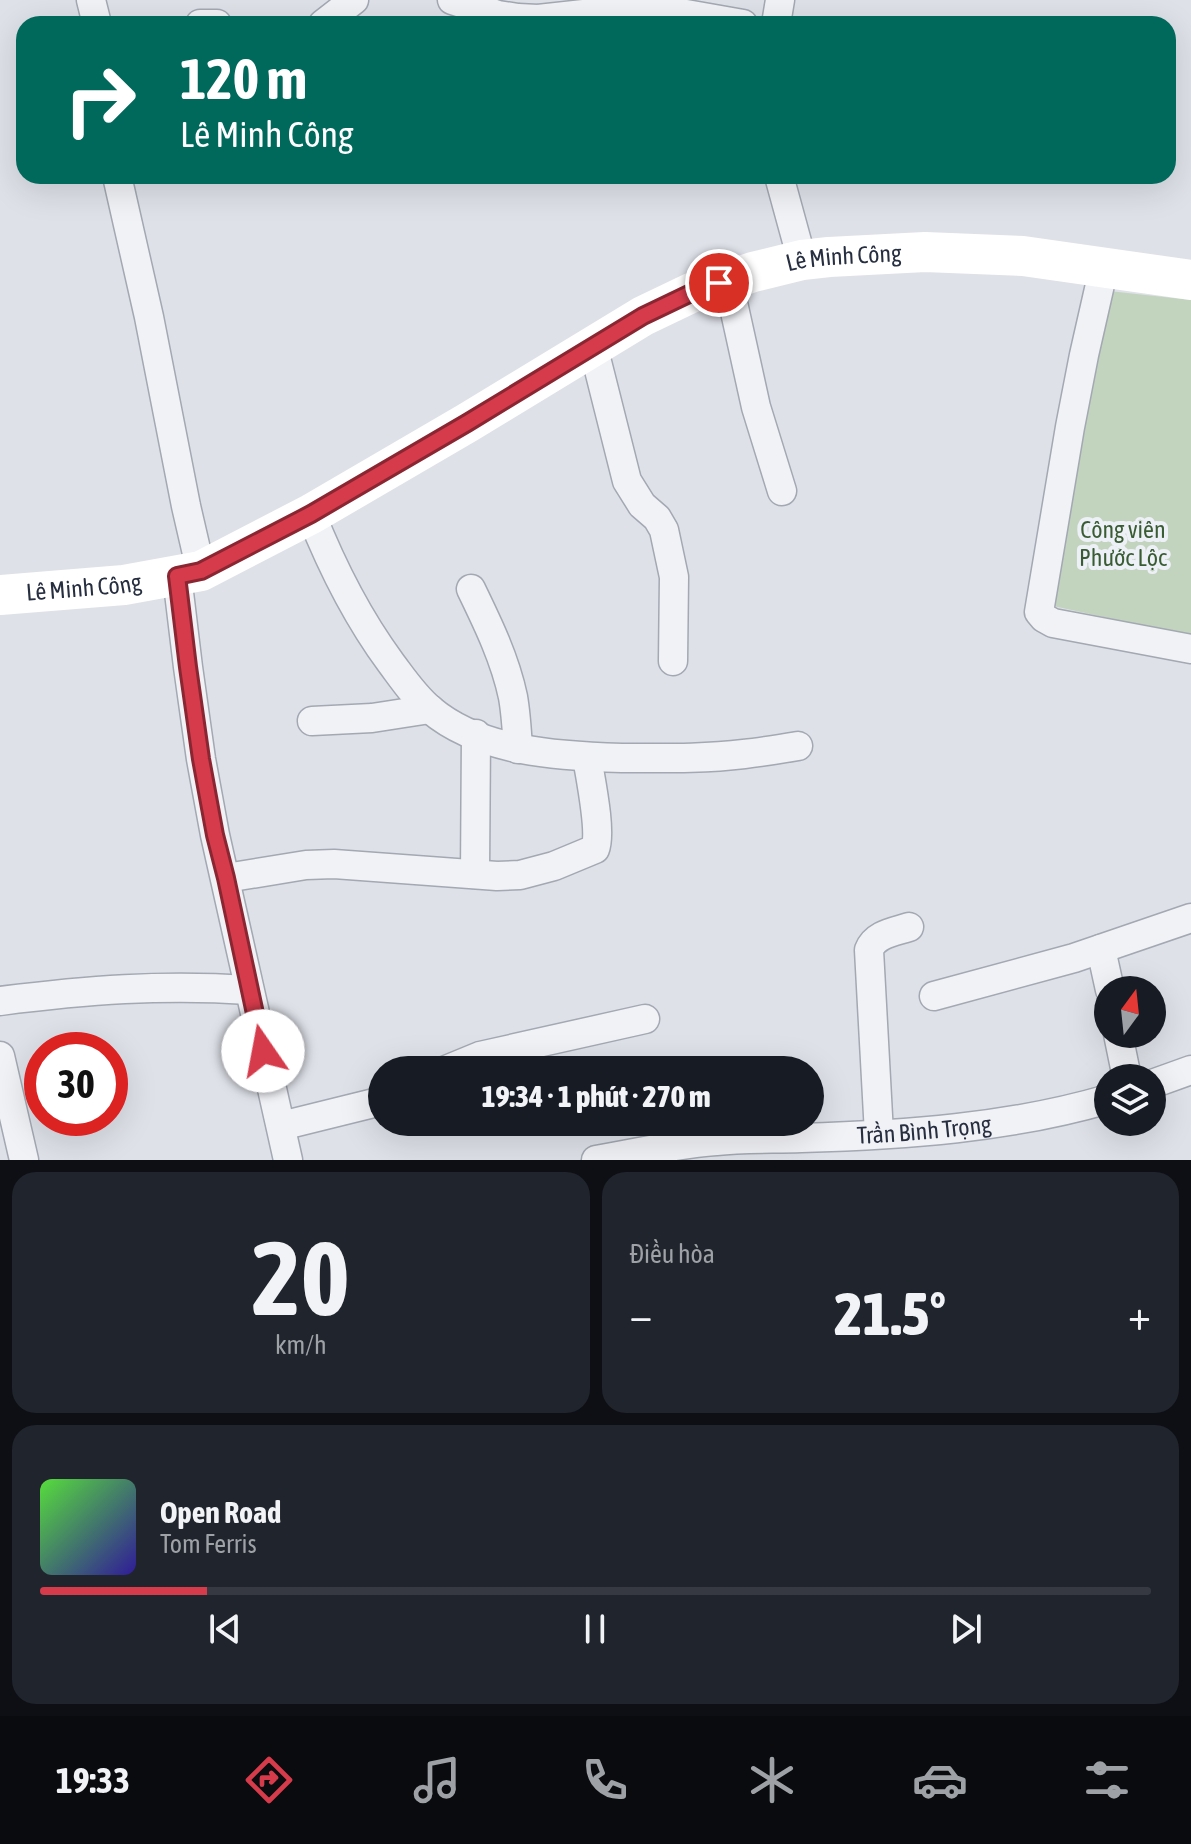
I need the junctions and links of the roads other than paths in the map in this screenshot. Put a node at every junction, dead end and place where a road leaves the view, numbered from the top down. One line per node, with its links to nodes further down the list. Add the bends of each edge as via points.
1 (354, 0): 3 (street)
2 (452, 0): 4 (street)
3 (333, 16)
4 (505, 16)
5 (565, 16): 6 (street, via 646,7)
6 (697, 16)
7 (119, 184): 16 (street, via 186,506)
8 (781, 184): 9 (street)
9 (802, 260): 10 (main road, Lê Minh Công, via 925,252 1023,256); 11 (main road, Lê Minh Công)
10 (1104, 267): 12 (main road, Lê Minh Công); 19 (street, via 1039,612 1053,623)
11 (728, 280): 13 (main road, Lê Minh Công, via 661,307); 14 (street, via 756,407)
12 (1191, 280)
13 (593, 346): 15 (main road, Lê Minh Công); 20 (street, via 627,481 664,530 674,577)
14 (782, 491)
15 (311, 514): 16 (main road, Lê Minh Công); 21 (street, via 359,614)
16 (189, 574): 18 (main road, Lê Minh Công); 28 (street, via 188,667)
17 (471, 589): 25 (street, via 506,670)
18 (0, 595)
19 (1191, 649)
20 (673, 661)
21 (430, 709): 22 (street); 23 (street)
22 (312, 721)
23 (476, 734): 25 (street); 27 (street)
24 (798, 746): 26 (street, via 718,757)
25 (518, 749): 26 (street)
26 (587, 757): 27 (street, via 595,849 535,872)
27 (475, 874): 28 (street, via 320,864)
28 (226, 878): 33 (street)
29 (1191, 918): 31 (street)
30 (909, 927): 44 (street, via 878,938 869,950)
31 (1101, 949): 32 (street); 34 (street)
32 (1107, 976)
33 (249, 990): 35 (street, via 146,987); 43 (street)
34 (934, 996)
35 (0, 1001)
36 (645, 1019): 38 (street)
37 (0, 1056): 46 (street)
38 (480, 1056)
39 (1191, 1070): 40 (street)
40 (1166, 1079)
41 (1094, 1103): 44 (street, Trần Bình Trọng, via 1007,1121)
42 (368, 1104): 43 (street)
43 (281, 1126): 47 (street)
44 (879, 1134): 45 (street, Trần Bình Trọng)
45 (762, 1149): 48 (street, Trần Bình Trọng, via 693,1143)
46 (24, 1160)
47 (288, 1160)
48 (596, 1160)

